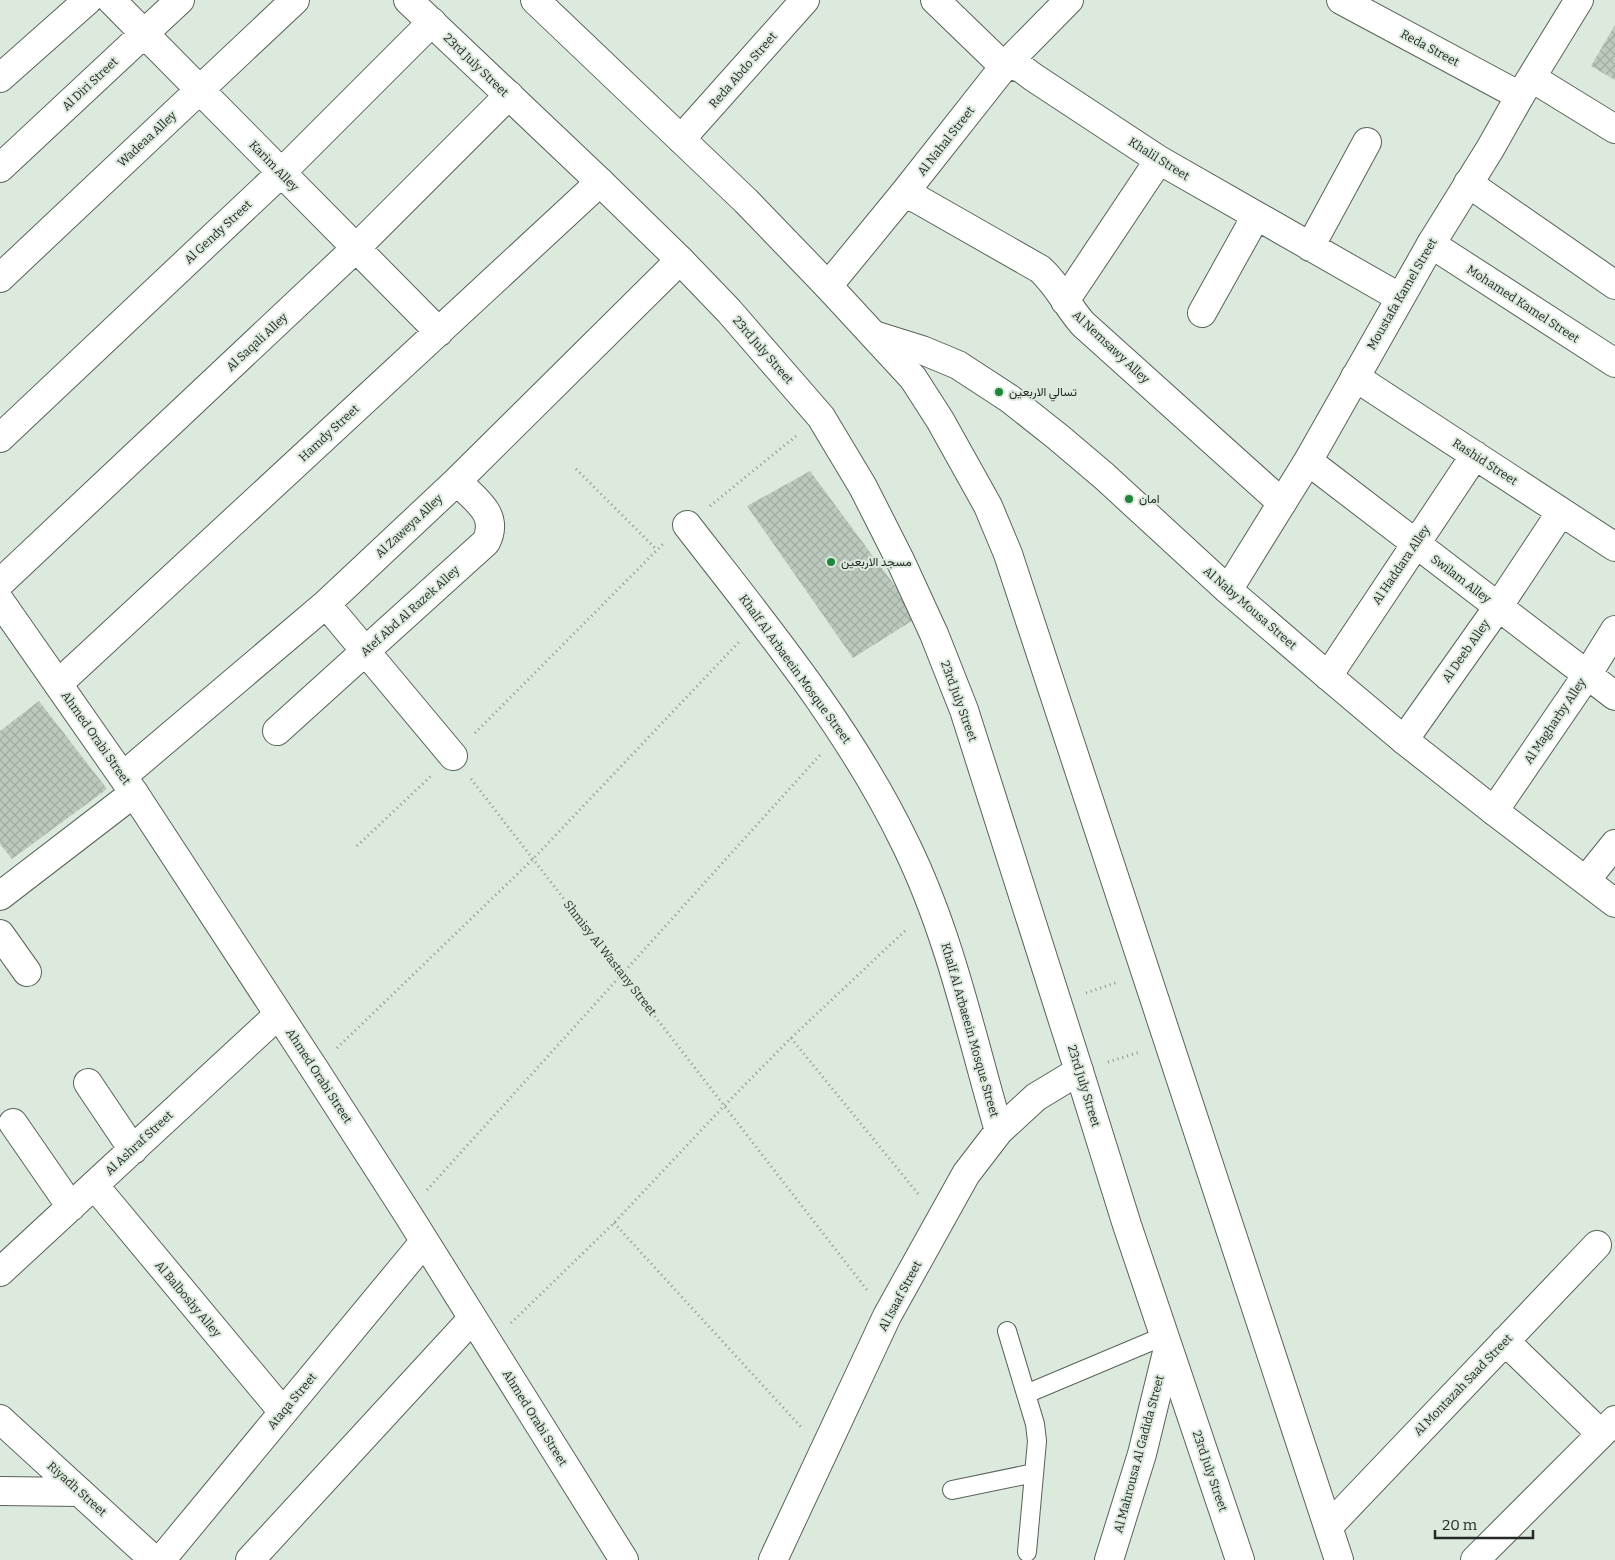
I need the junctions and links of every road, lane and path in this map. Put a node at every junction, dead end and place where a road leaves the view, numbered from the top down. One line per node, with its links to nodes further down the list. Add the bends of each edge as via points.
1 (88, 0): 15 (street)
2 (111, 0): 13 (street, Karim Alley)
3 (180, 0): 13 (street, Al Diri Street)
4 (295, 0): 17 (street, Wadeaa Alley)
5 (408, 0): 12 (street, 23rd July Street)
6 (536, 0): 20 (street)
7 (804, 0): 20 (street, Reda Abdo Street)
8 (935, 0): 14 (street, Khalil Street, via 990,54)
9 (1069, 0): 14 (street, Al Nahal Street)
10 (1341, 0): 16 (street, Reda Street)
11 (1579, 0): 16 (street, Moustafa Kamel Street)
12 (432, 22): 18 (street, 23rd July Street); 24 (street, Al Gendy Street)
13 (144, 34): 17 (street, Karim Alley); 23 (street, Al Diri Street)
14 (1006, 64): 22 (street, Khalil Street, via 1028,72); 27 (street, Al Nahal Street)
15 (0, 78)
16 (1526, 87): 19 (street, Reda Street); 26 (street, Moustafa Kamel Street)
17 (199, 90): 24 (street, Karim Alley); 33 (street, Wadeaa Alley)
18 (508, 95): 25 (street, 23rd July Street); 31 (street, Al Saqali Alley)
19 (1615, 129)
20 (681, 139): 35 (street)
21 (1367, 142): 30 (street)
22 (1159, 160): 28 (street, Khalil Street); 37 (street)
23 (0, 168)
24 (281, 173): 31 (street, Karim Alley); 44 (street, Al Gendy Street)
25 (600, 182): 32 (street, 23rd July Street); 39 (street, Hamdy Street)
26 (1468, 183): 29 (street, Moustafa Kamel Street); 34 (street)
27 (906, 192): 35 (street, Al Nahal Street); 37 (street, Al Nemsawy Alley, via 1040,269 1051,278)
28 (1256, 216): 30 (street, Khalil Street); 38 (street)
29 (1430, 244): 36 (street, Moustafa Kamel Street); 41 (street, Mohamed Kamel Street)
30 (1310, 247): 36 (street, Khalil Street)
31 (355, 249): 39 (street, Karim Alley); 55 (street, Al Saqali Alley)
32 (680, 260): 43 (street, 23rd July Street); 48 (street, Al Zaweya Alley)
33 (0, 278)
34 (1615, 285)
35 (828, 286): 40 (street)
36 (1400, 297): 42 (street, Moustafa Kamel Street)
37 (1065, 301): 49 (street, Al Nemsawy Alley, via 1083,324)
38 (1202, 313)
39 (439, 332): 65 (street, Hamdy Street)
40 (874, 335): 56 (street, Al Naby Mousa Street, via 958,365 1010,399 1104,476); 82 (street, via 913,378 988,506 1008,554)
41 (1615, 363)
42 (1355, 377): 45 (street, Rashid Street); 46 (street, Moustafa Kamel Street)
43 (821, 417): 51 (path); 84 (street, 23rd July Street, via 863,487 934,634 964,710)
44 (0, 438)
45 (1474, 455): 50 (street, Rashid Street); 52 (street, Al Haddara Alley)
46 (1308, 460): 49 (street, Moustafa Kamel Street); 52 (street, Swilam Alley)
47 (576, 469): 54 (path)
48 (457, 480): 58 (street, Al Zaweya Alley); 62 (street, Atef Abd Al Razek Alley, via 488,513 492,523 486,542)
49 (1282, 503): 56 (street, Moustafa Kamel Street)
50 (1561, 512): 53 (street, Rashid Street); 59 (street, Al Deeb Alley)
51 (687, 524): 54 (path); 60 (street, Khalf Al Arbaeein Mosque Street)
52 (1415, 544): 59 (street, Swilam Alley); 64 (street, Al Haddara Alley)
53 (1615, 547)
54 (656, 550): 70 (path)
55 (0, 583)
56 (1228, 590): 64 (street, Al Naby Mousa Street)
57 (0, 601): 65 (street, Ahmed Orabi Street)
58 (326, 604): 62 (street); 71 (street, Al Zaweya Alley)
59 (1498, 607): 63 (street, Swilam Alley); 69 (street, Al Deeb Alley)
60 (760, 619): 68 (street, Khalf Al Arbaeein Mosque Street); 75 (path)
61 (1615, 630): 63 (street, Al Magharby Alley)
62 (365, 651): 67 (street, Atef Abd Al Razek Alley); 70 (street)
63 (1587, 675): 66 (street, Swilam Alley); 72 (street, Al Magharby Alley)
64 (1328, 676): 69 (street, Al Naby Mousa Street)
65 (58, 684): 71 (street, Ahmed Orabi Street)
66 (1615, 696)
67 (277, 731)
68 (842, 731): 79 (street, Khalf Al Arbaeein Mosque Street, via 876,787); 83 (path)
69 (1404, 740): 72 (street, Al Naby Mousa Street)
70 (453, 756): 74 (path); 75 (path, Shmisy Al Wastany Street)
71 (128, 784): 77 (street, Al Zaweya Alley); 85 (street, Ahmed Orabi Street)
72 (1494, 811): 76 (street, Al Naby Mousa Street)
73 (1615, 844): 76 (street)
74 (357, 846)
75 (533, 860): 83 (path, Shmisy Al Wastany Street); 88 (path)
76 (1586, 880): 78 (street, Al Naby Mousa Street)
77 (0, 896)
78 (1615, 903)
79 (932, 905): 86 (path); 93 (street, Khalf Al Arbaeein Mosque Street)
80 (0, 934): 81 (street)
81 (27, 972)
82 (1146, 972): 84 (path); 87 (street)
83 (622, 974): 91 (path, Shmisy Al Wastany Street); 97 (path)
84 (1058, 1003): 89 (street, 23rd July Street)
85 (278, 1015): 88 (street, Ahmed Orabi Street); 94 (street, Al Ashraf Street)
86 (791, 1038): 91 (path); 98 (path)
87 (1169, 1043): 89 (path); 118 (street)
88 (315, 1070): 97 (street, Ahmed Orabi Street)
89 (1080, 1071): 93 (street, Al Isaaf Street, via 1036,1097); 107 (street, 23rd July Street)
90 (88, 1083): 94 (street)
91 (724, 1106): 99 (path); 103 (path, Shmisy Al Wastany Street)
92 (13, 1123): 96 (street)
93 (999, 1131): 98 (street, Al Isaaf Street, via 966,1174)
94 (133, 1150): 95 (street, Al Ashraf Street)
95 (94, 1185): 96 (street, Al Ashraf Street); 110 (street, Al Balboshy Alley)
96 (71, 1207): 102 (street, Al Ashraf Street)
97 (407, 1213): 100 (street, Ahmed Orabi Street)
98 (940, 1221): 103 (street, Al Isaaf Street)
99 (614, 1222): 108 (path); 113 (path)
100 (424, 1242): 104 (street, Ahmed Orabi Street); 110 (street, Ataqa Street)
101 (1597, 1244): 106 (street, Al Montazah Saad Street)
102 (4, 1259)
103 (888, 1316): 113 (street, Al Isaaf Street)
104 (472, 1319): 108 (street, Ahmed Orabi Street); 122 (street)
105 (1007, 1331): 109 (lane)
106 (1505, 1341): 112 (street); 118 (street, Al Montazah Saad Street)
107 (1166, 1342): 109 (lane); 125 (street, Al Mahrousa Al Gadida Street, via 1142,1454); 126 (street, 23rd July Street)
108 (489, 1344): 123 (street, Ahmed Orabi Street)
109 (1026, 1394): 114 (lane, via 1037,1441)
110 (283, 1412): 121 (street, Ataqa Street)
111 (0, 1419): 117 (street, Riyadh Street)
112 (1609, 1431): 128 (street)
113 (824, 1452): 124 (street, Al Isaaf Street)
114 (1034, 1473): 115 (lane); 119 (lane)
115 (952, 1490)
116 (0, 1491): 117 (street)
117 (80, 1492): 120 (street, Riyadh Street)
118 (1329, 1526): 127 (street)
119 (1027, 1552)
120 (154, 1560)
121 (161, 1560)
122 (250, 1560)
123 (624, 1560)
124 (773, 1560)
125 (1109, 1560)
126 (1240, 1560)
127 (1340, 1560)
128 (1475, 1560)

